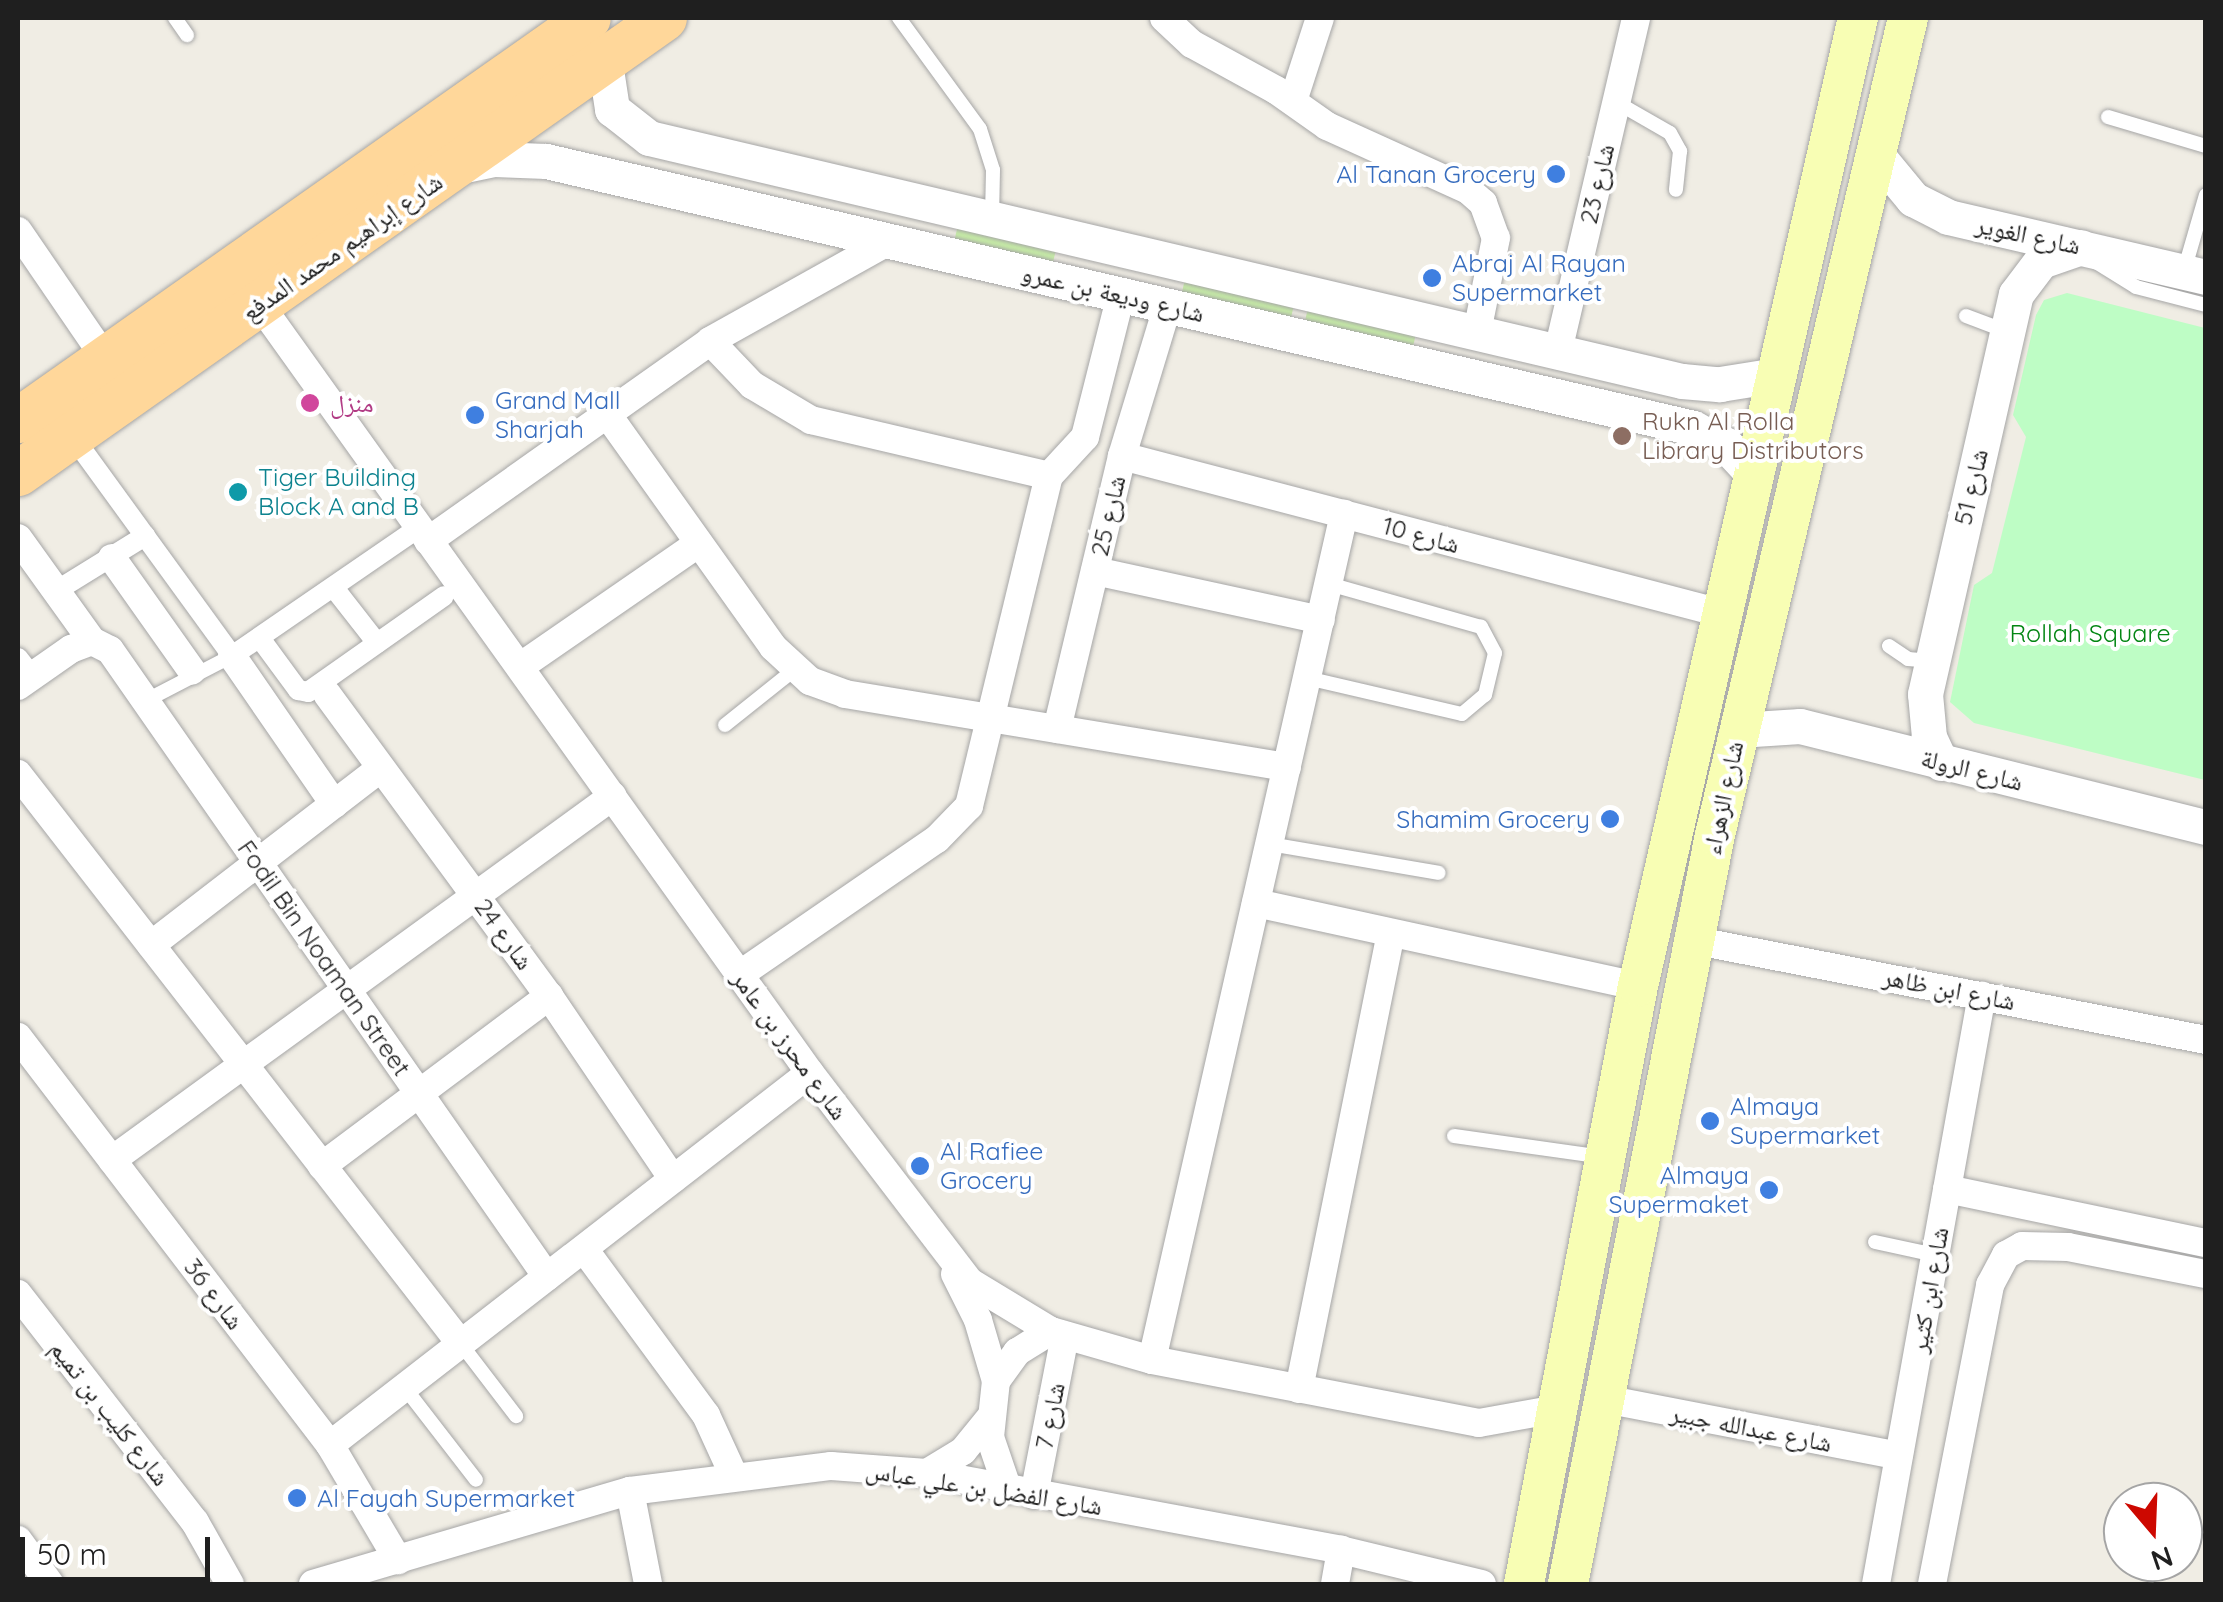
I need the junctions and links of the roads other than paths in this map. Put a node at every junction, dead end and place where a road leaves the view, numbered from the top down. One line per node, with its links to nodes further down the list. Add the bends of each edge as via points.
1 (174, 18): 10 (lane)
2 (588, 18): 36 (main road, شارع إبراهيم محمد المدفع)
3 (664, 18): 11 (main road, شارع إبراهيم محمد المدفع)
4 (899, 18): 22 (lane, via 980,129 993,170)
5 (1320, 18): 12 (street)
6 (1636, 18): 13 (street, شارع 23)
7 (1858, 18): 37 (main road, شارع الزهراء)
8 (1908, 18): 16 (main road, شارع الزهراء)
9 (1168, 22): 12 (street, via 1214,59)
10 (187, 35)
11 (604, 62): 17 (main road, شارع إبراهيم محمد المدفع); 18 (street, شارع وديعة بن عمرو, via 612,109 638,134)
12 (1293, 101): 32 (street, via 1327,126 1468,190 1483,203 1496,238)
13 (1616, 102): 19 (lane, via 1670,133 1681,160); 35 (street, شارع 23)
14 (2108, 117): 15 (lane)
15 (2206, 146)
16 (1874, 154): 25 (street, شارع الغوير, via 1898,186 1930,209); 47 (main road, شارع الزهراء)
17 (456, 167): 21 (street, شارع وديعة بن عمرو, via 533,159); 29 (main road, شارع إبراهيم محمد المدفع)
18 (840, 181): 21 (street, via 809,189 750,180 737,190); 22 (street, شارع وديعة بن عمرو)
19 (1676, 190)
20 (2206, 195): 26 (lane)
21 (738, 205): 24 (street, شارع وديعة بن عمرو)
22 (992, 217): 32 (street, شارع وديعة بن عمرو)
23 (18, 231): 36 (street)
24 (889, 240): 27 (street, شارع وديعة بن عمرو); 34 (street)
25 (2081, 247): 26 (street, شارع الغوير); 28 (lane, via 2136,286); 33 (street, شارع 51, via 2040,261 2026,276)
26 (2195, 275)
27 (1122, 295): 30 (street, شارع وديعة بن عمرو); 46 (street, via 1085,438)
28 (2206, 305)
29 (260, 306): 42 (main road, شارع إبراهيم محمد المدفع); 49 (street, شارع محرز بن عامر)
30 (1168, 306): 39 (street, شارع وديعة بن عمرو); 43 (street, شارع 25)
31 (1966, 316): 33 (lane)
32 (1477, 332): 35 (street, شارع وديعة بن عمرو)
33 (2007, 332): 66 (street, شارع 51)
34 (710, 341): 40 (street); 46 (street, via 752,385 811,420)
35 (1558, 351): 38 (street, شارع وديعة بن عمرو)
36 (105, 358): 41 (main road, شارع إبراهيم محمد المدفع)
37 (1778, 364): 38 (street, شارع وديعة بن عمرو, via 1701,383); 45 (main road, شارع الزهراء); 47 (main road, via 1794,359 1801,374 1788,452)
38 (1622, 366): 39 (street, via 1616,378 1598,387 1524,371)
39 (1457, 373): 45 (street, شارع وديعة بن عمرو, via 1693,428 1726,445)
40 (608, 414): 49 (street); 52 (street)
41 (18, 420)
42 (73, 436): 44 (main road, شارع إبراهيم محمد المدفع); 50 (street)
43 (1122, 456): 48 (street, شارع 10); 54 (street, شارع 25)
44 (18, 473)
45 (1753, 474): 59 (main road, شارع الزهراء)
46 (1049, 476): 74 (street)
47 (1792, 496): 77 (main road, شارع الزهراء)
48 (1344, 514): 55 (street); 59 (street, شارع 10)
49 (423, 535): 56 (street); 67 (street, شارع محرز بن عامر)
50 (145, 536): 53 (street); 65 (street)
51 (18, 538): 57 (street, Fodil Bin Noaman Street)
52 (699, 543): 67 (street); 68 (street)
53 (112, 558): 57 (street); 69 (street)
54 (1095, 571): 60 (street); 76 (street, شارع 25)
55 (1329, 584): 60 (street); 71 (lane, via 1482,626 1492,638 1494,661 1485,695 1462,714)
56 (334, 588): 61 (street); 63 (street)
57 (56, 591): 62 (street, Fodil Bin Noaman Street)
58 (444, 596): 63 (street)
59 (1721, 613): 94 (main road, شارع الزهراء)
60 (1320, 620): 71 (street)
61 (262, 641): 63 (street, via 304,693); 65 (street)
62 (95, 642): 70 (street); 73 (street, Fodil Bin Noaman Street)
63 (377, 644)
64 (1890, 646): 66 (lane, via 1908,659)
65 (232, 656): 69 (lane); 83 (street)
66 (1930, 661): 78 (street, شارع 51, via 1925,723)
67 (521, 666): 82 (street, شارع محرز بن عامر)
68 (794, 670): 74 (street, via 845,694); 75 (lane)
69 (192, 671): 73 (lane)
70 (22, 673)
71 (1307, 678): 79 (street)
72 (327, 694): 80 (street, شارع 24)
73 (146, 700): 86 (street, Fodil Bin Noaman Street)
74 (995, 719): 76 (street); 93 (street, via 976,792 949,830)
75 (724, 726)
76 (1058, 729): 79 (street)
77 (1738, 730): 78 (street, شارع الرولة, via 1800,726); 91 (main road, شارع الزهراء)
78 (1941, 763): 84 (street, شارع الرولة)
79 (1287, 766): 85 (street)
80 (381, 768): 83 (street); 88 (street, شارع 24)
81 (18, 774): 92 (street)
82 (613, 796): 88 (street); 93 (street, شارع محرز بن عامر)
83 (334, 804): 86 (street)
84 (2206, 827)
85 (1270, 844): 87 (lane); 89 (street)
86 (256, 865): 92 (street); 95 (street, Fodil Bin Noaman Street)
87 (1439, 873)
88 (476, 895): 95 (street); 97 (street, شارع 24)
89 (1256, 904): 90 (street); 121 (street)
90 (1391, 933): 94 (street); 124 (street)
91 (1692, 940): 96 (street, شارع ابن ظاهر); 125 (main road, شارع الزهراء)
92 (151, 946): 100 (street)
93 (739, 974): 101 (street, شارع محرز بن عامر)
94 (1638, 986): 104 (main road, شارع الزهراء)
95 (347, 989): 100 (street); 102 (street, Fodil Bin Noaman Street)
96 (1982, 995): 99 (street, شارع ابن ظاهر); 108 (street, شارع ابن كثير)
97 (549, 996): 102 (street); 107 (street, شارع 24)
98 (18, 1037): 105 (street, شارع 36)
99 (2206, 1040)
100 (243, 1065): 105 (street); 106 (street)
101 (810, 1073): 107 (street); 115 (street, شارع محرز بن عامر)
102 (419, 1093): 106 (street); 117 (street, Fodil Bin Noaman Street)
103 (1454, 1136): 104 (lane)
104 (1604, 1158): 126 (main road, شارع الزهراء)
105 (112, 1160): 129 (street, شارع 36)
106 (322, 1166): 120 (street)
107 (673, 1180): 113 (street)
108 (1947, 1189): 109 (street); 114 (street, شارع ابن كثير)
109 (2072, 1216): 111 (street); 112 (street)
110 (1875, 1242): 114 (lane)
111 (2206, 1243)
112 (2068, 1247): 116 (street); 148 (street, via 2022,1246 1996,1268)
113 (584, 1249): 117 (street); 132 (street, via 706,1415)
114 (1935, 1255): 130 (street, شارع ابن كثير)
115 (947, 1260): 119 (street, شارع محرز بن عامر, via 995,1301); 122 (street, via 978,1320)
116 (2206, 1274)
117 (547, 1277): 120 (street)
118 (18, 1294): 140 (street, شارع كليب بن تميم, via 196,1522)
119 (1058, 1333): 121 (street, شارع محرز بن عامر); 122 (street, via 1017,1352); 135 (street, شارع 7)
120 (460, 1344): 123 (street); 127 (lane)
121 (1152, 1360): 124 (street, شارع محرز بن عامر)
122 (996, 1381): 128 (street)
123 (405, 1388): 129 (street); 133 (lane)
124 (1300, 1389): 126 (street, شارع محرز بن عامر, via 1479,1423)
125 (1604, 1400): 130 (street, شارع عبدالله جبير); 146 (main road, شارع الزهراء)
126 (1557, 1409): 145 (main road, شارع الزهراء)
127 (516, 1416)
128 (990, 1418): 131 (street, via 964,1451); 135 (street, via 993,1456)
129 (330, 1446): 138 (street, شارع 36)
130 (1900, 1456): 147 (street, شارع ابن كثير)
131 (927, 1473): 132 (street, شارع الفضل بن علي عباس, via 832,1466); 135 (street, شارع الفضل بن علي عباس)
132 (733, 1474): 134 (street, شارع الفضل بن علي عباس)
133 (476, 1480)
134 (630, 1491): 138 (street, شارع الفضل بن علي عباس); 142 (street)
135 (1021, 1492): 137 (street, شارع الفضل بن علي عباس)
136 (18, 1540): 139 (street)
137 (1341, 1550): 143 (street); 144 (street, شارع الفضل بن علي عباس)
138 (398, 1560): 141 (street, شارع الفضل بن علي عباس)
139 (50, 1584)
140 (230, 1584)
141 (313, 1584)
142 (648, 1584)
143 (1335, 1584)
144 (1482, 1584)
145 (1524, 1584)
146 (1568, 1584)
147 (1876, 1584)
148 (1932, 1584)

